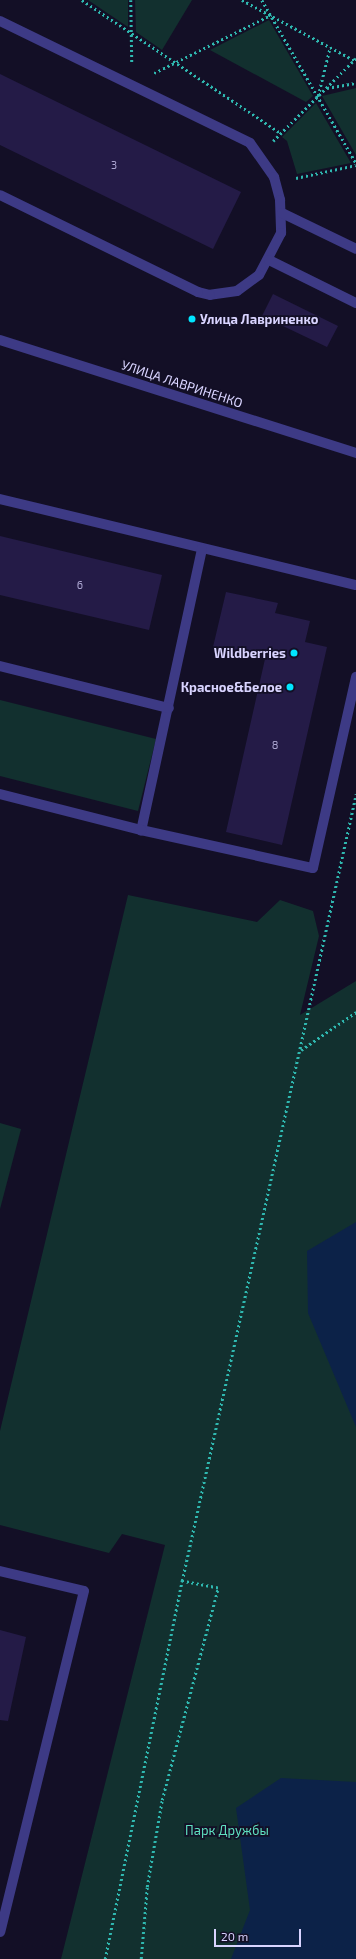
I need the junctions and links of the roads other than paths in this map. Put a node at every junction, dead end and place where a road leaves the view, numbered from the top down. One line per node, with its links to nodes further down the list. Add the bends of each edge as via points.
1 (0, 21): 3 (street, via 250,143 260,154 276,182)
2 (0, 196): 5 (street, via 198,292 220,295 237,291 260,275)
3 (282, 213): 4 (street); 5 (street, via 281,233)
4 (356, 249)
5 (269, 260): 6 (street)
6 (356, 303)
7 (0, 340): 8 (street, УЛИЦА ЛАВРИНЕНКО)
8 (356, 454)
9 (0, 499): 10 (street)
10 (202, 549): 11 (street); 14 (street)
11 (356, 585)
12 (0, 666): 14 (street)
13 (356, 677): 16 (street, via 313,868)
14 (169, 708): 16 (street)
15 (0, 794): 16 (street)
16 (141, 830)
17 (0, 1571): 18 (street, via 84,1591)
18 (0, 1932)

